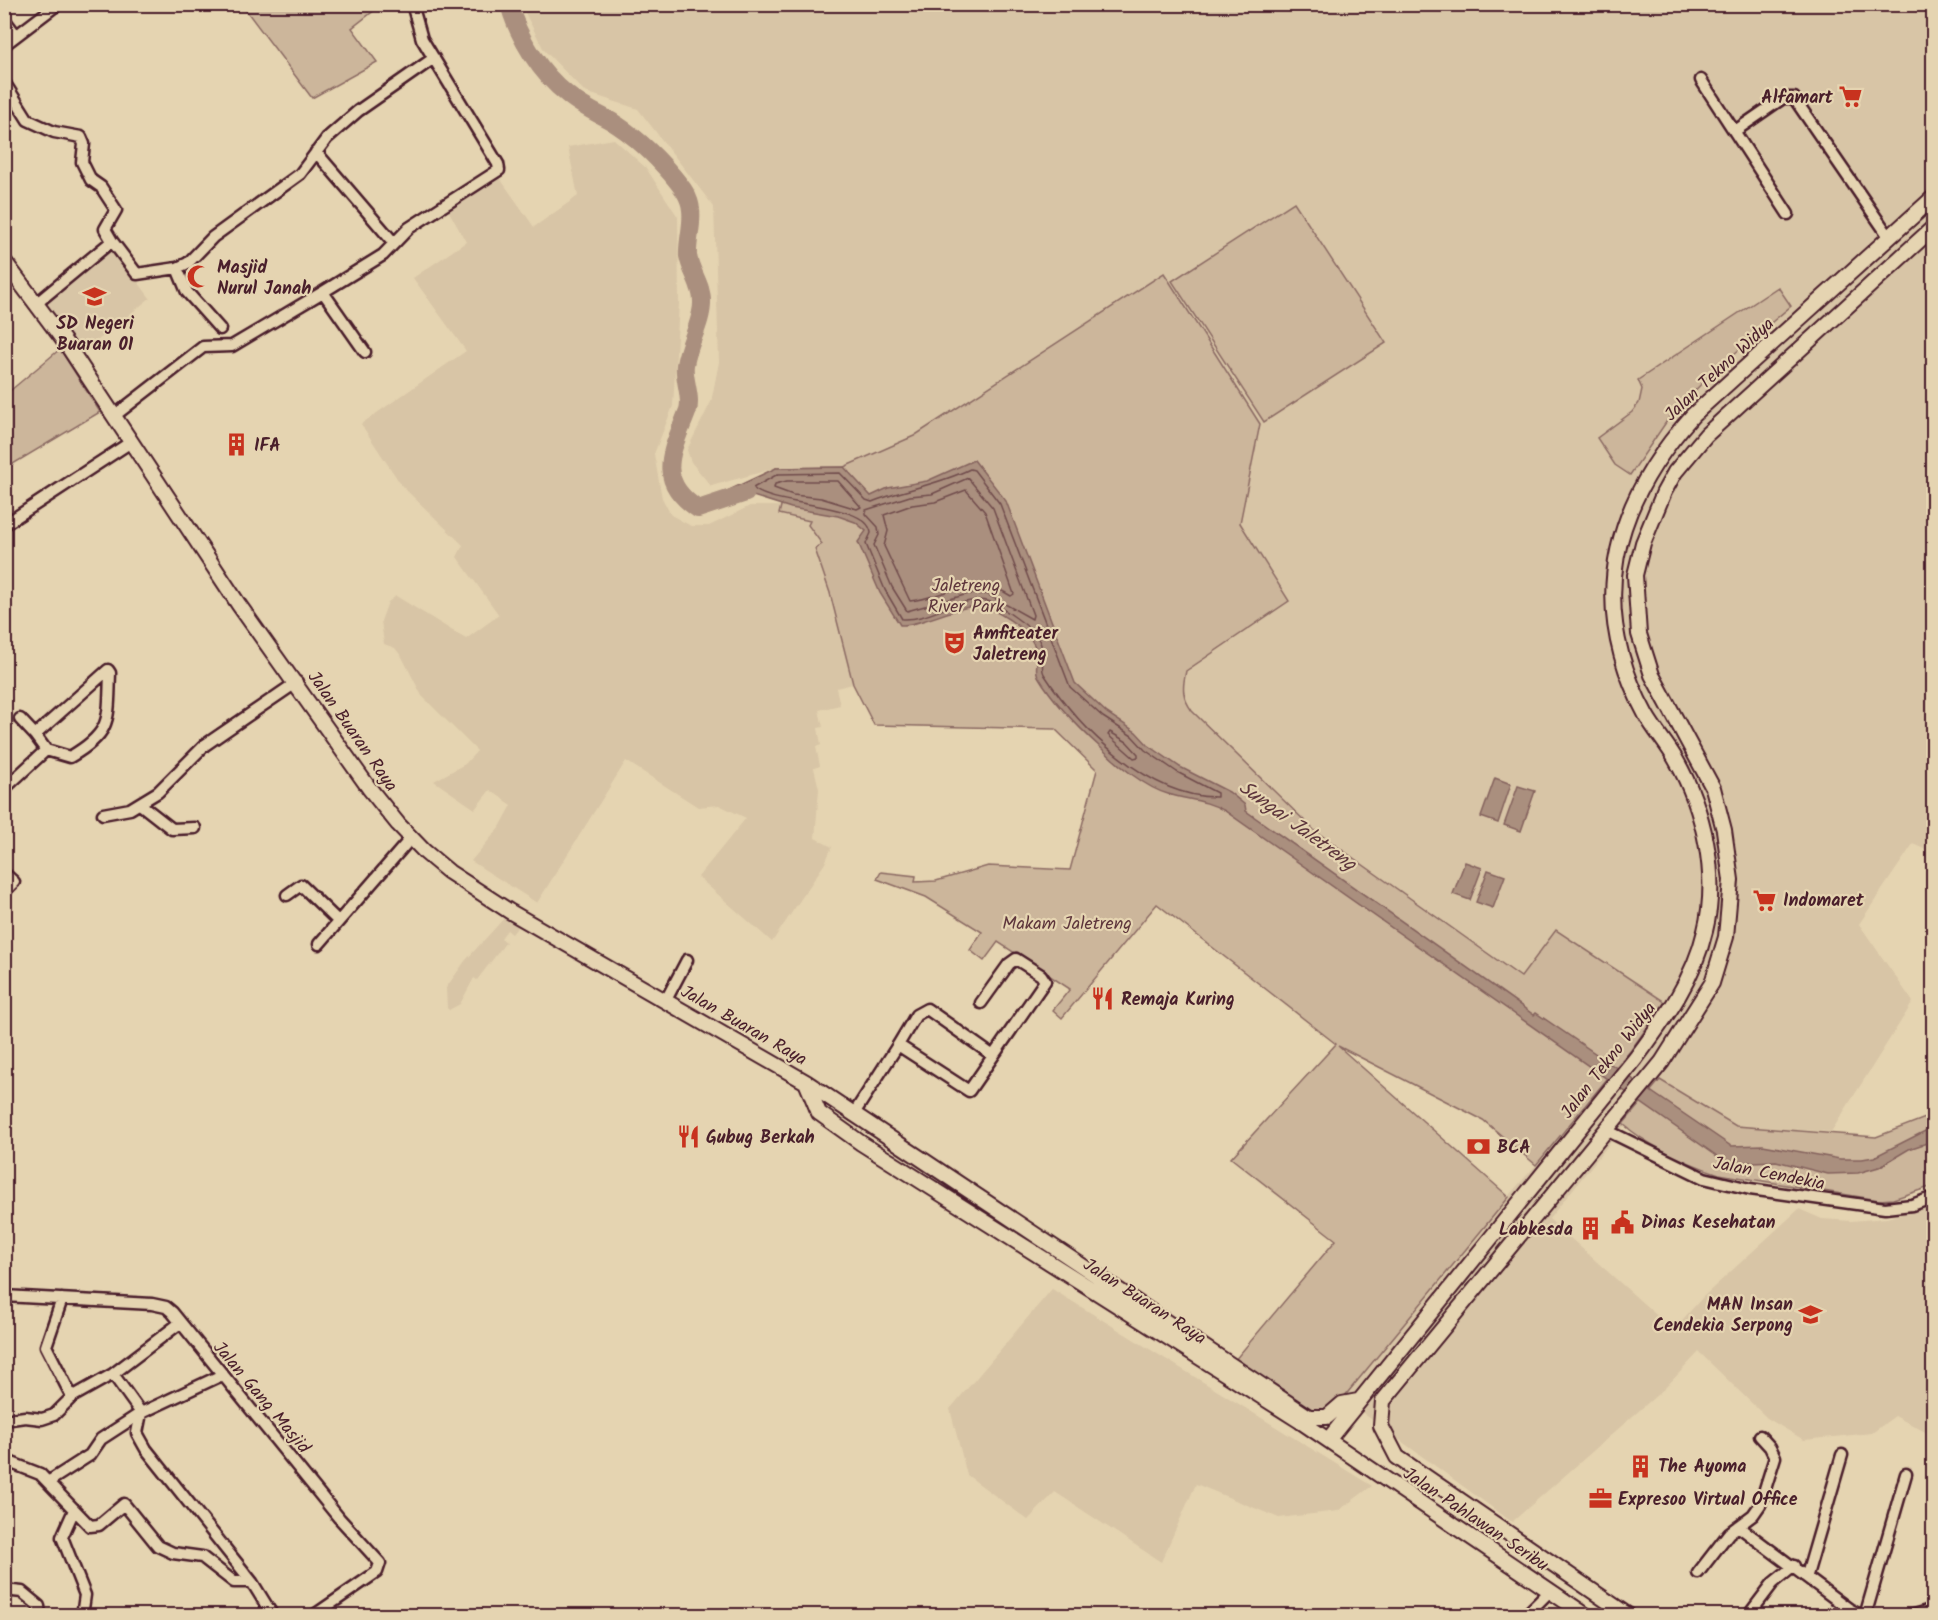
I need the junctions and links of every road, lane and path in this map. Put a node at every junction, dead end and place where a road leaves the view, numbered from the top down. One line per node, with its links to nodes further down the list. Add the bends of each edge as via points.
1 (58, 4): 4 (street)
2 (412, 4): 6 (street, via 422,39)
3 (4, 19): 4 (street)
4 (16, 35): 5 (street)
5 (4, 45)
6 (434, 58): 10 (street, via 358,111); 16 (street, via 499,170 409,228)
7 (1701, 80): 9 (street)
8 (4, 82): 15 (street, via 28,120 54,132 81,137 82,162 91,180 101,187 116,210 105,229)
9 (1735, 131): 12 (street); 14 (street, via 1783,98 1794,98)
10 (316, 152): 16 (street); 18 (street, via 300,174)
11 (1934, 197): 14 (main road, Jalan Tekno Widya)
12 (1788, 214)
13 (1934, 227): 24 (main road)
14 (1890, 238): 23 (main road, Jalan Tekno Widya)
15 (112, 241): 18 (street, via 137,274); 20 (street)
16 (394, 243): 19 (street, via 383,255)
17 (4, 261): 20 (main road, Jalan Buaran Raya)
18 (177, 268): 21 (street, via 187,292)
19 (323, 292): 22 (street); 25 (street, via 232,346 202,346)
20 (37, 303): 25 (main road, Jalan Buaran Raya)
21 (220, 329)
22 (365, 352)
23 (1760, 354): 24 (main road); 60 (main road, Jalan Tekno Widya, via 1670,441 1624,519 1614,566 1615,627 1626,672 1695,797 1704,836 1710,880 1706,930 1694,969 1636,1058)
24 (1774, 370): 51 (main road, via 1706,435 1675,472 1643,543 1635,575 1639,634 1652,675 1713,788 1731,880 1726,937 1712,983 1681,1036)
25 (114, 416): 26 (main road, Jalan Buaran Raya)
26 (131, 442): 27 (street); 29 (main road, Jalan Buaran Raya, via 239,605)
27 (6, 521)
28 (95, 682): 30 (street); 30 (street, via 110,671); 32 (street)
29 (297, 682): 35 (street, via 205,745 162,789); 38 (main road, Jalan Buaran Raya, via 369,788)
30 (109, 698): 33 (street, via 105,728 97,740 67,758)
31 (20, 719): 32 (street)
32 (34, 735): 33 (street)
33 (46, 750): 34 (street)
34 (7, 781)
35 (140, 804): 36 (street); 37 (street, via 172,829)
36 (103, 814)
37 (195, 828)
38 (411, 838): 42 (street); 45 (main road, Jalan Buaran Raya, via 449,872 509,911)
39 (4, 873): 40 (street, via 14,882)
40 (4, 892)
41 (287, 895): 42 (street, via 301,885)
42 (338, 921): 43 (street)
43 (319, 944)
44 (687, 960): 45 (street)
45 (666, 1000): 49 (main road, Jalan Buaran Raya)
46 (981, 1003): 48 (street, via 1016,959 1045,981)
47 (898, 1045): 48 (street, via 916,1015 927,1009); 48 (street, via 966,1092); 50 (street)
48 (992, 1055)
49 (806, 1082): 50 (main road, Jalan Buaran Raya); 58 (main road, Jalan Buaran Raya, via 819,1113 852,1137)
50 (853, 1115): 58 (main road, Jalan Buaran Raya)
51 (1606, 1130): 52 (street, Jalan Cendekia, via 1704,1178 1750,1189 1885,1208); 85 (main road, Jalan Pahlawan Seribu, via 1383,1401 1381,1426 1397,1457)
52 (1934, 1197)
53 (4, 1296): 54 (street, Jalan Gang Masjid)
54 (62, 1299): 55 (street, Jalan Gang Masjid, via 159,1305 166,1307); 59 (street, via 46,1346)
55 (180, 1323): 56 (street); 57 (street, Jalan Gang Masjid)
56 (113, 1374): 59 (street); 61 (street)
57 (222, 1375): 61 (street); 78 (street, Jalan Gang Masjid, via 339,1518 381,1563 377,1572)
58 (1254, 1386): 60 (main road, Jalan Buaran Raya, via 1309,1417 1327,1417 1342,1404); 64 (main road, Jalan Buaran Raya)
59 (72, 1397): 62 (street, via 48,1418)
60 (1358, 1401): 64 (main road, Jalan Tekno Widya)
61 (141, 1413): 68 (street, via 101,1439 90,1455); 74 (street, via 137,1433 146,1449)
62 (4, 1420)
63 (1760, 1436): 70 (street, via 1774,1451 1774,1464 1760,1505)
64 (1328, 1440): 76 (main road, Jalan Pahlawan Seribu)
65 (1842, 1455): 73 (street)
66 (4, 1460): 68 (street, via 40,1474)
67 (1906, 1474): 87 (street)
68 (48, 1482): 69 (street)
69 (74, 1510): 74 (street, via 95,1527 124,1504 158,1546 173,1553 202,1557 234,1582); 80 (street, via 62,1537 85,1595)
70 (1738, 1526): 71 (street); 72 (street)
71 (1794, 1566): 73 (street); 86 (street, via 1773,1583)
72 (1698, 1573)
73 (1806, 1575): 87 (street)
74 (252, 1582): 81 (street)
75 (4, 1590): 79 (street, via 22,1592 39,1606)
76 (1550, 1591): 83 (street); 84 (main road, Jalan Pahlawan Seribu)
77 (1934, 1608): 88 (street)
78 (313, 1615): 82 (street)
79 (40, 1616)
80 (82, 1616)
81 (273, 1616)
82 (302, 1616)
83 (1525, 1616)
84 (1587, 1616)
85 (1629, 1616)
86 (1748, 1616)
87 (1864, 1616)
88 (1910, 1616)

